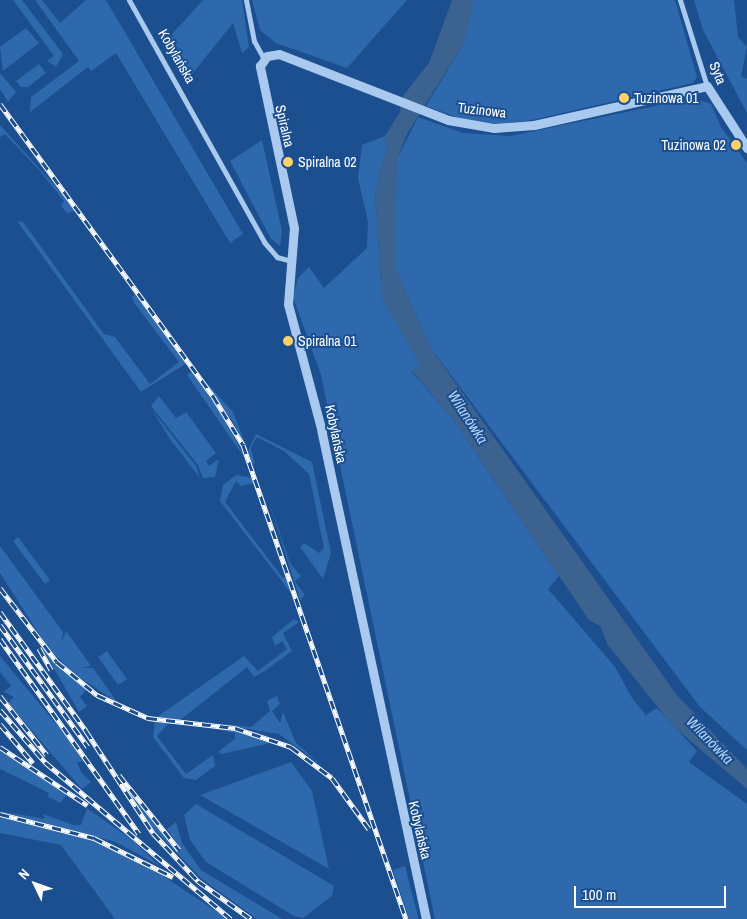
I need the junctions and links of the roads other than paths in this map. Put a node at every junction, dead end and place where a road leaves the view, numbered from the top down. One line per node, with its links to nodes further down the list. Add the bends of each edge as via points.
1 (129, 0): 7 (street, Kobylańska, via 264,242 277,257)
2 (246, 0): 4 (street, via 254,41)
3 (680, 0): 5 (street, Syta)
4 (264, 58): 5 (street, Tuzinowa, via 283,55 470,126 515,128); 7 (street, Spiralna, via 260,76 294,228)
5 (706, 86): 6 (street, Syta)
6 (747, 148)
7 (291, 262): 8 (street, Kobylańska, via 288,304 322,432)
8 (426, 919)

